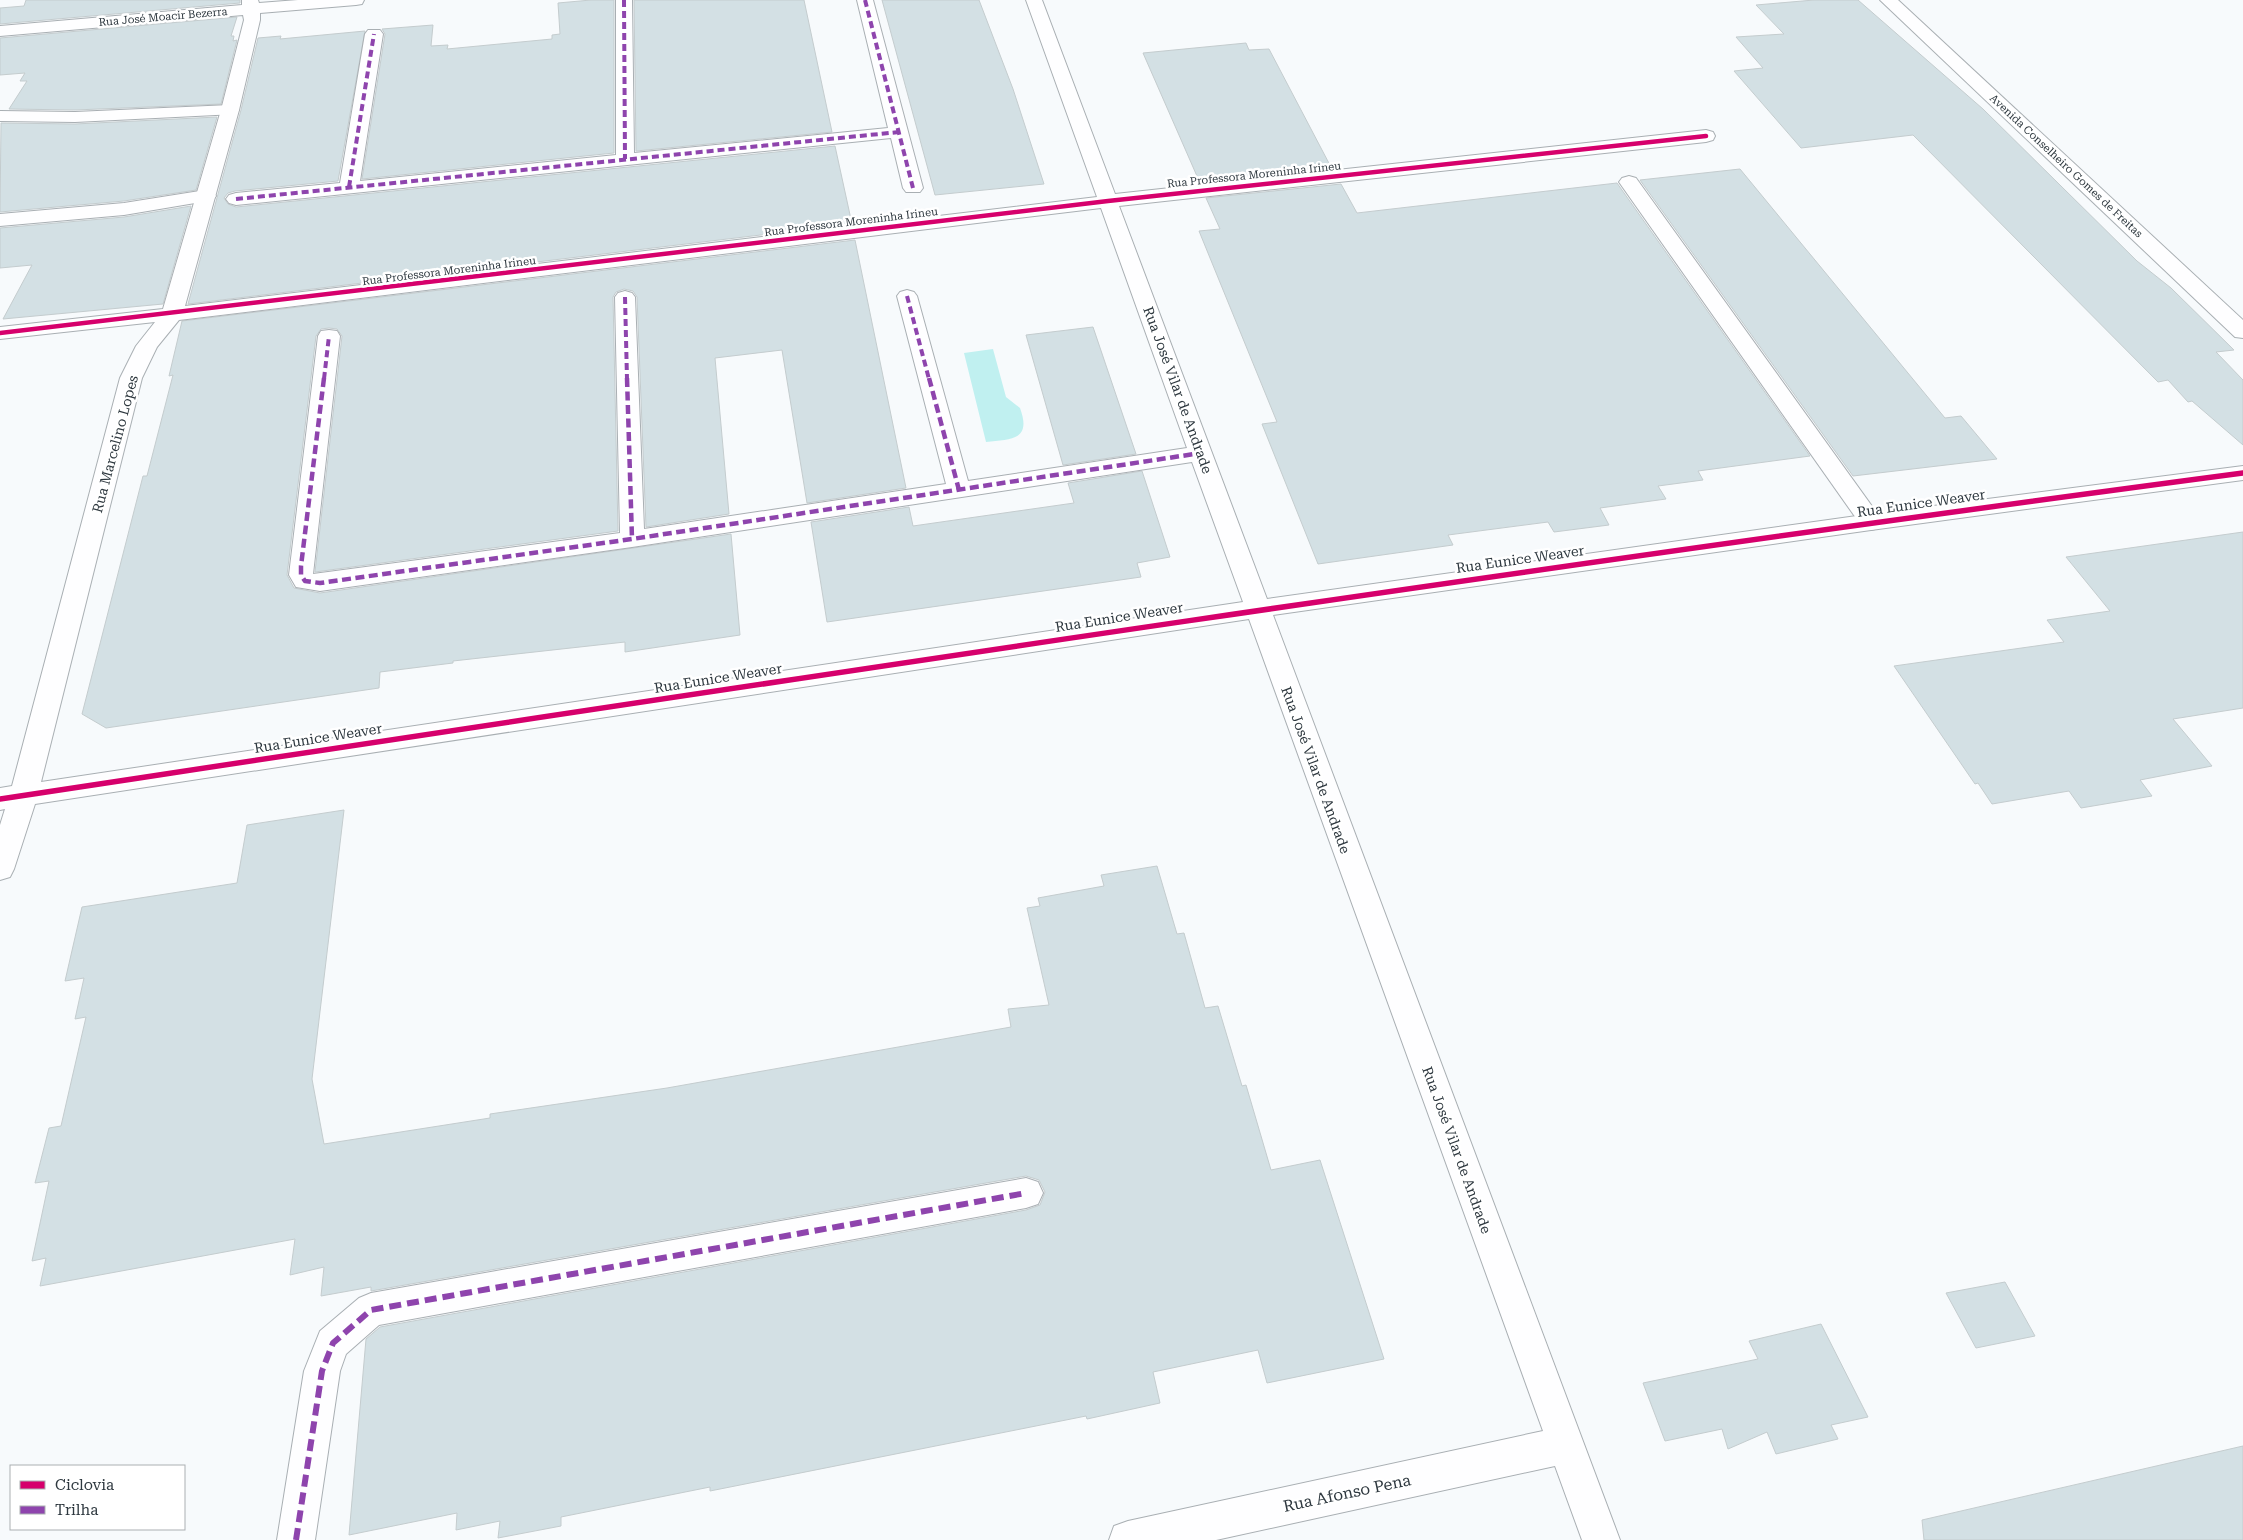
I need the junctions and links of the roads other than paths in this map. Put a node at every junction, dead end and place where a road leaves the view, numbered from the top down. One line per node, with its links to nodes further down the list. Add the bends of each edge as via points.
1 (356, 0): 6 (street, Rua José Moacir Bezerra)
2 (624, 0): 13 (street)
3 (865, 0): 11 (street)
4 (1034, 0): 19 (street, Rua José Vilar de Andrade)
5 (1888, 0): 24 (street, Avenida Conselheiro Gomes de Freitas)
6 (250, 5): 7 (street, Rua José Moacir Bezerra); 9 (street, Rua Marcelino Lopes, via 252,20)
7 (0, 31)
8 (374, 34): 15 (street)
9 (230, 110): 10 (street, via 75,117); 17 (street, Rua Marcelino Lopes)
10 (0, 116)
11 (899, 132): 13 (street); 16 (street)
12 (1706, 136): 19 (street, Rua Professora Moreninha Irineu)
13 (625, 159): 15 (street)
14 (1629, 182): 30 (street)
15 (349, 187): 18 (street)
16 (913, 188)
17 (206, 196): 20 (street, via 124,209); 23 (street, Rua Marcelino Lopes)
18 (236, 199)
19 (1108, 201): 23 (street, Rua Professora Moreninha Irineu); 27 (street, Rua José Vilar de Andrade)
20 (0, 220)
21 (907, 296): 29 (street)
22 (625, 298): 31 (street)
23 (172, 314): 25 (street, Rua Professora Moreninha Irineu); 33 (street, Rua Marcelino Lopes, via 147,346 131,378)
24 (2243, 332)
25 (0, 333)
26 (329, 336): 31 (street, via 301,566 305,581 320,582)
27 (1201, 453): 29 (street); 32 (street, Rua José Vilar de Andrade)
28 (2243, 473): 30 (street, Rua Eunice Weaver)
29 (959, 490): 31 (street)
30 (1871, 522): 32 (street, Rua Eunice Weaver)
31 (632, 540)
32 (1257, 609): 33 (street, Rua Eunice Weaver); 36 (street, Rua José Vilar de Andrade)
33 (12, 797): 34 (street, Rua Marcelino Lopes)
34 (0, 869)
35 (1026, 1193): 37 (street, via 370,1310 333,1343 322,1371)
36 (1565, 1445): 38 (street, Rua Afonso Pena); 39 (street, Rua José Vilar de Andrade)
37 (296, 1540)
38 (1128, 1540)
39 (1601, 1540)

